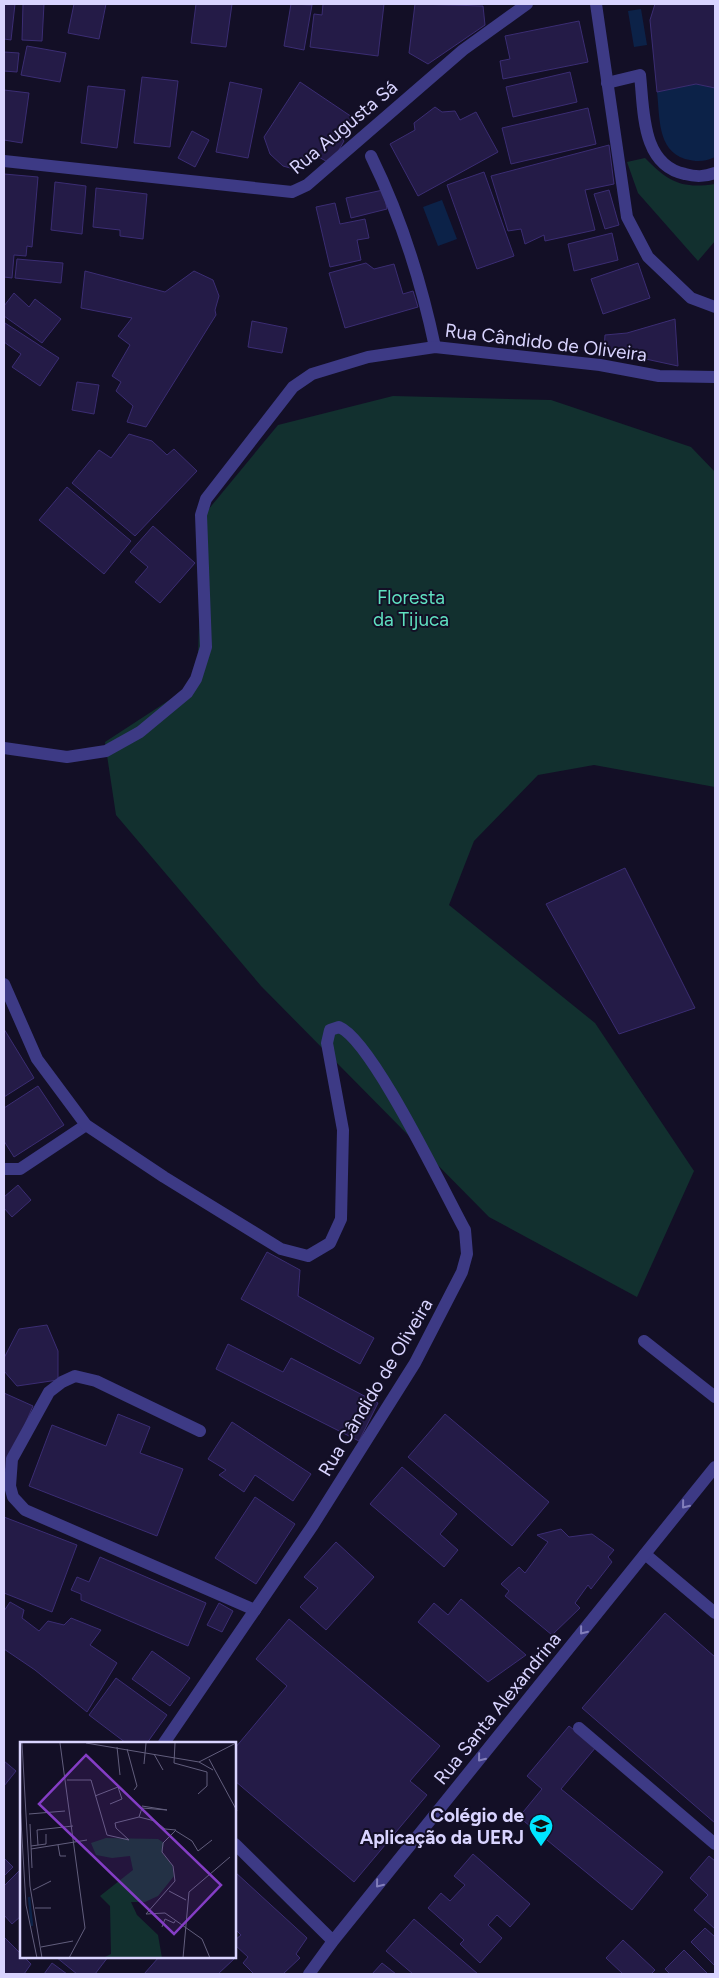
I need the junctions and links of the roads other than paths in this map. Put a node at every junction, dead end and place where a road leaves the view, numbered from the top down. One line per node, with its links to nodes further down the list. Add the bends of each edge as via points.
1 (527, 4): 5 (street, Rua Augusta Sá, via 463,50 307,185 292,192)
2 (596, 4): 3 (street)
3 (607, 83): 6 (street, via 640,75 646,134 653,152 678,173 697,177); 7 (street, via 627,217 648,257 691,298)
4 (371, 156): 8 (street, via 388,190 427,308)
5 (4, 161)
6 (715, 172)
7 (715, 307)
8 (435, 347): 9 (street, Rua Cândido de Oliveira, via 600,364 659,376); 10 (street, Rua Cândido de Oliveira, via 368,357 312,374 293,387 215,486 201,515 206,647 196,679 170,709 140,732 106,751 67,757)
9 (715, 378)
10 (4, 748)
11 (4, 984): 12 (street, Rua Cândido de Oliveira, via 37,1059)
12 (86, 1125): 13 (street, via 20,1169); 19 (street, Rua Cândido de Oliveira, via 281,1249 308,1256 330,1243 341,1220 343,1130 327,1042 330,1030 339,1027 346,1030 375,1064 465,1230 466,1254 462,1272 429,1340 313,1525)
13 (4, 1170)
14 (644, 1340): 15 (street)
15 (715, 1397)
16 (200, 1431): 19 (street, via 96,1381 75,1376 49,1392 12,1459 10,1486 13,1496 25,1510)
17 (715, 1467): 18 (street, Rua Santa Alexandrina, one-way to 18)
18 (645, 1554): 20 (street); 25 (street, Rua Santa Alexandrina, one-way to 25)
19 (255, 1610): 22 (street, Rua Cândido de Oliveira)
20 (715, 1613)
21 (579, 1728): 23 (street)
22 (165, 1742)
23 (715, 1844)
24 (236, 1845): 25 (street)
25 (333, 1941): 26 (street, Rua Santa Alexandrina)
26 (309, 1974)

